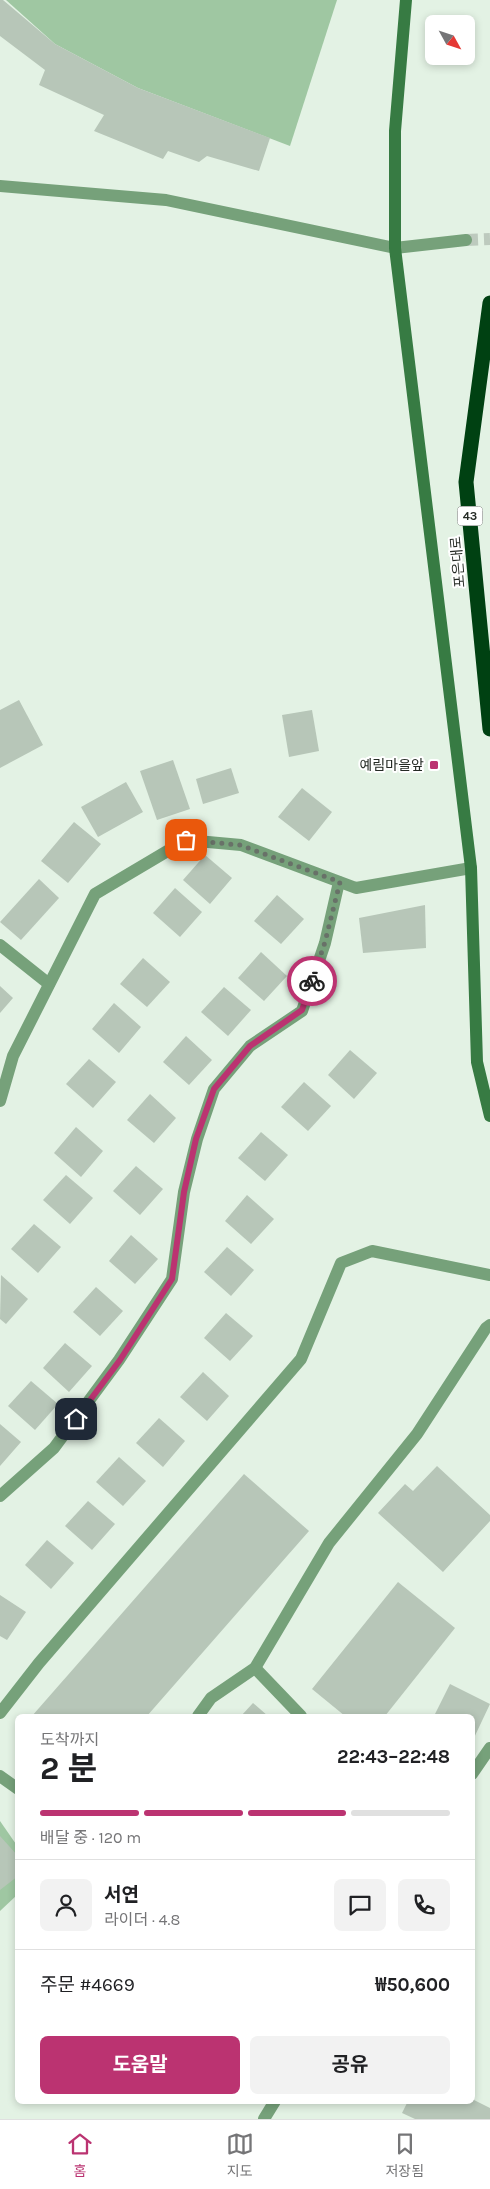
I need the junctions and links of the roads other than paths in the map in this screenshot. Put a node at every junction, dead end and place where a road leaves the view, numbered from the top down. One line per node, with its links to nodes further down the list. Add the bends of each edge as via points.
1 (406, 0): 4 (street, via 394,131)
2 (0, 186): 4 (street, via 166,200)
3 (466, 240): 4 (street)
4 (394, 248): 7 (street)
5 (490, 303): 6 (highway, 포은대로 / 43, via 466,482)
6 (490, 730)
7 (471, 868): 8 (street, via 356,888); 12 (street, via 477,1062)
8 (340, 882): 10 (street, via 240,845 186,840 95,894); 15 (street, via 325,942 302,1010 250,1046 214,1089 196,1139 184,1192 172,1279 120,1360 54,1448)
9 (0, 945): 10 (street)
10 (49, 984): 11 (street, via 13,1056)
11 (0, 1101)
12 (490, 1116)
13 (490, 1275): 17 (street, via 372,1252 341,1263 301,1359 39,1663)
14 (490, 1325): 16 (street, via 417,1434 329,1544)
15 (0, 1496)
16 (255, 1668): 18 (street, via 211,1698); 19 (street)
17 (0, 1713)
18 (199, 1714)
19 (298, 1714)
20 (490, 1748): 21 (street)
21 (475, 1770)
22 (0, 1776): 23 (street)
23 (15, 1787)
24 (272, 2104): 25 (street)
25 (264, 2119)

